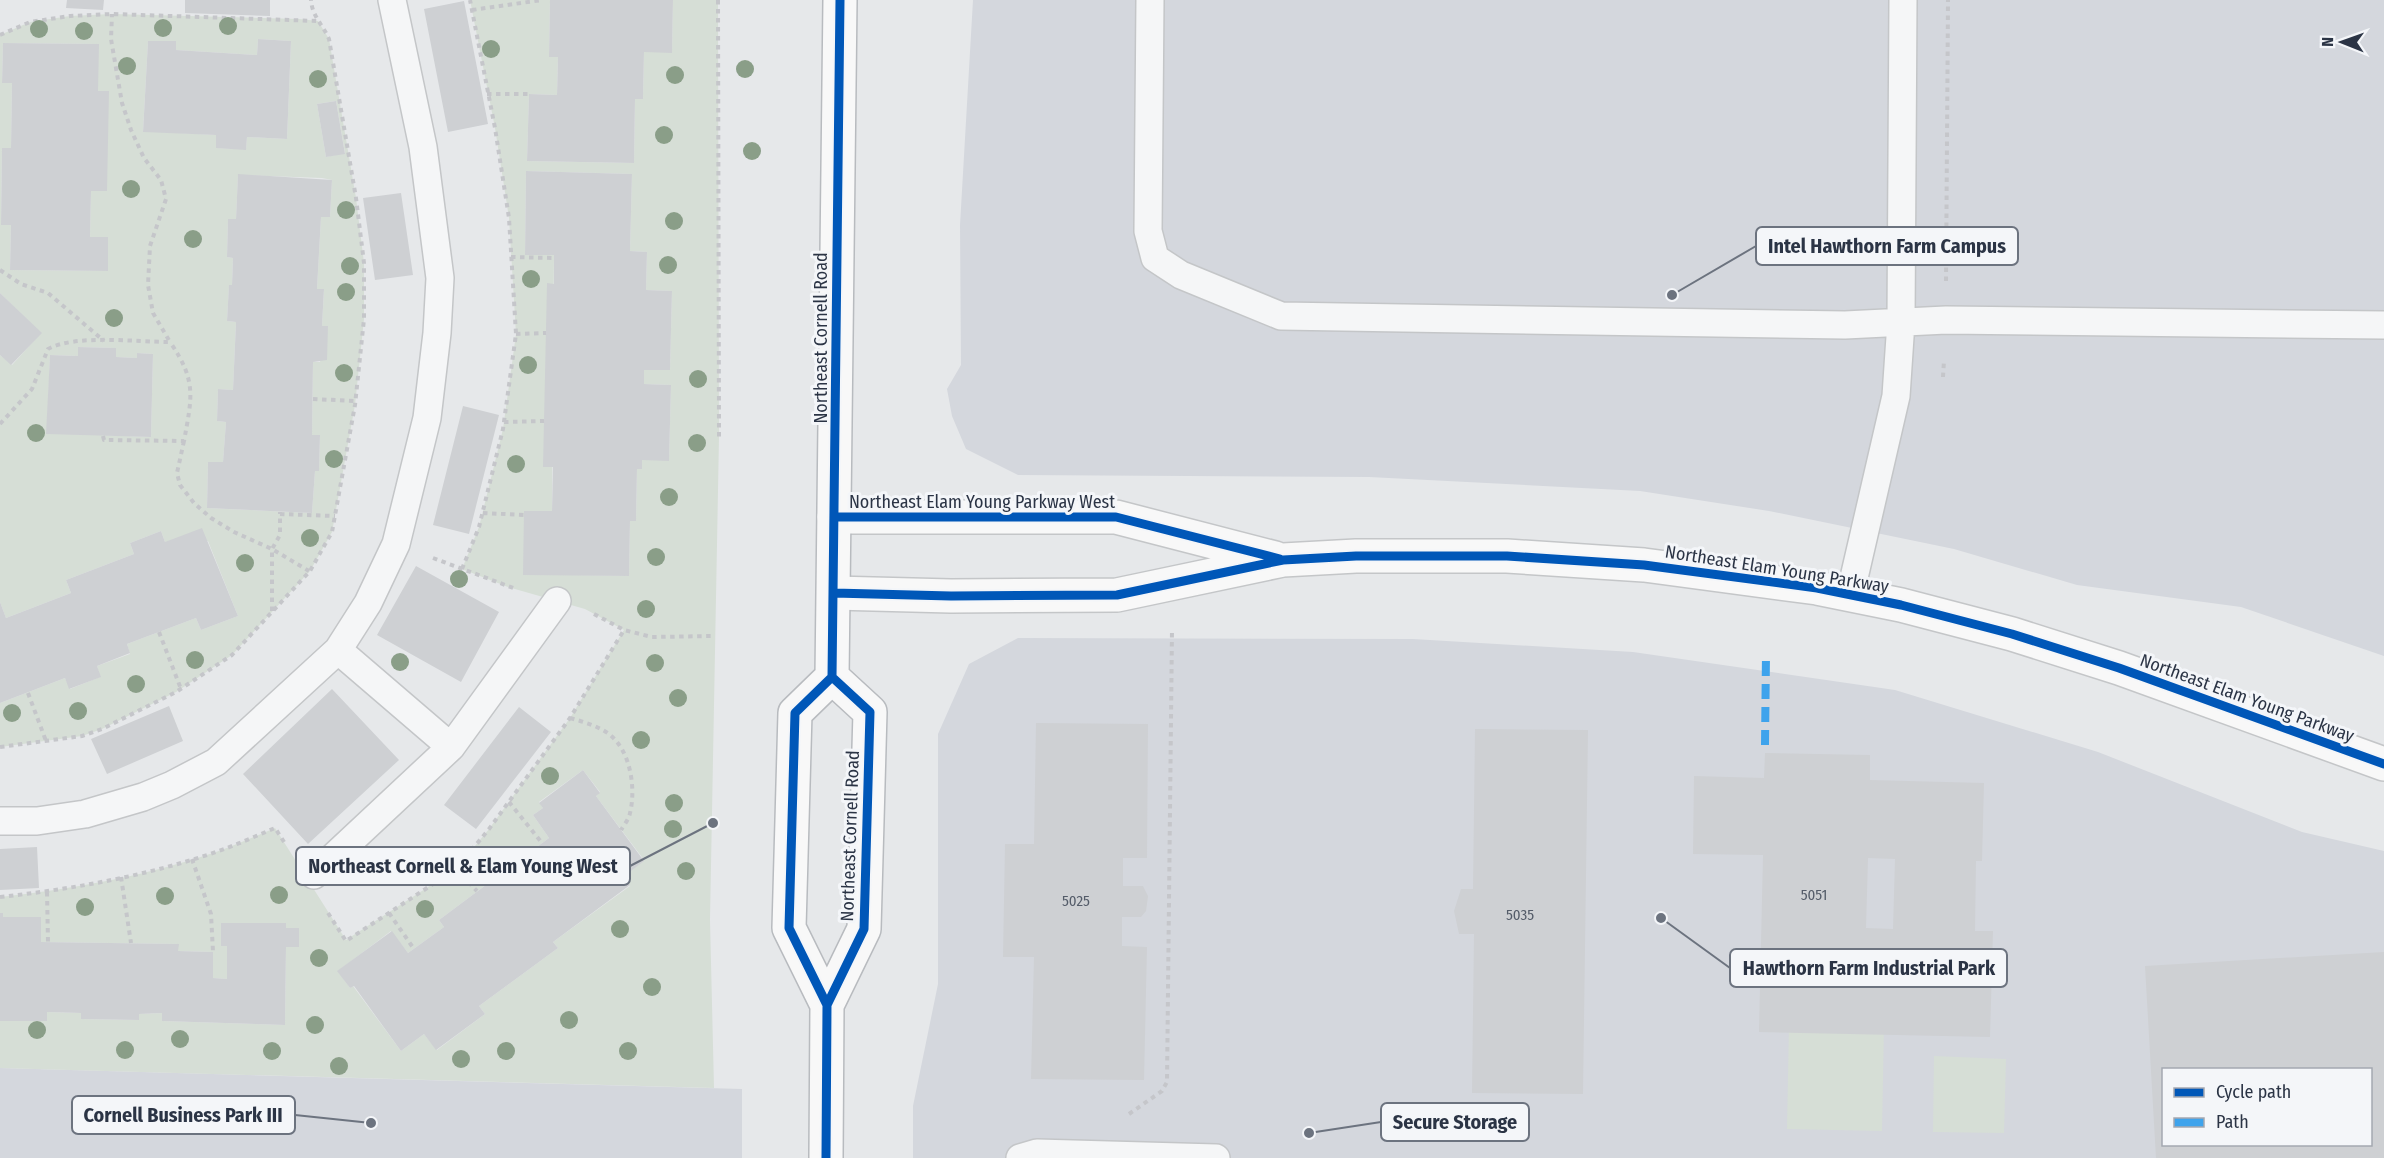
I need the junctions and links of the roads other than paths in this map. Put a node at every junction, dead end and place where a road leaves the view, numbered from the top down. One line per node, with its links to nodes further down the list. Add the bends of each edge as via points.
1 (392, 0): 12 (lane, via 423,147 440,278 437,333 427,418 396,544 368,603)
2 (840, 0): 7 (main road, Northeast Cornell Road)
3 (1150, 0): 5 (lane, via 1148,231 1155,258 1181,275 1281,316 1845,325)
4 (1904, 0): 5 (lane)
5 (1901, 322): 6 (lane); 10 (lane, via 1896,396)
6 (2384, 325)
7 (834, 517): 8 (main road, Northeast Elam Young Parkway West, via 1116,517); 9 (main road, Northeast Cornell Road)
8 (1283, 560): 9 (main road, via 1117,595); 10 (main road, Northeast Elam Young Parkway, via 1507,556 1644,565)
9 (834, 593): 13 (main road, Northeast Cornell Road)
10 (1850, 595): 15 (main road, Northeast Elam Young Parkway, via 2012,634)
11 (557, 601): 14 (lane)
12 (338, 650): 14 (lane); 16 (lane, via 216,762 172,785 85,814 37,821)
13 (832, 677): 18 (main road, Northeast Cornell Road, via 795,713 789,928); 18 (main road, Northeast Cornell Road, via 870,712 864,929)
14 (451, 747): 17 (lane)
15 (2384, 764)
16 (0, 821)
17 (314, 875)
18 (826, 1005): 20 (main road, Northeast Cornell Road)
19 (1167, 1157): 21 (lane, via 1037,1153); 22 (lane)
20 (826, 1158)
21 (1020, 1158)
22 (1216, 1158)

